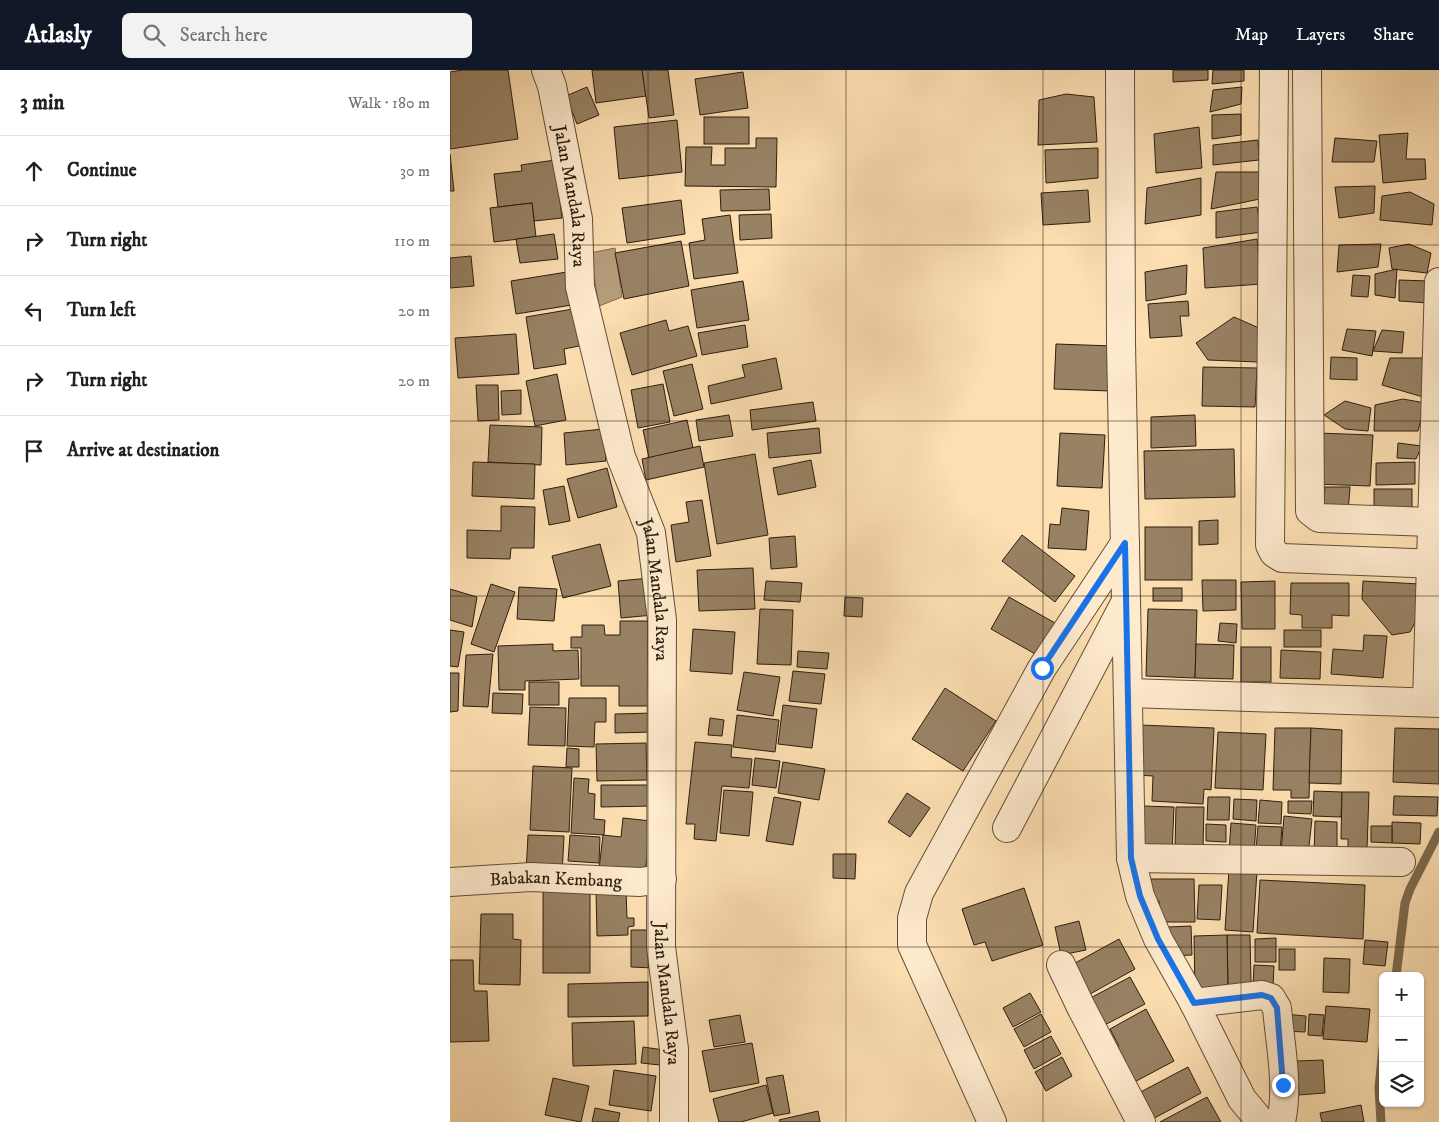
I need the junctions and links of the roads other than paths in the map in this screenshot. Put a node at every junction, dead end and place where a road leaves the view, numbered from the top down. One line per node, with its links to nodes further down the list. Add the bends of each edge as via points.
1 (546, 70): 15 (street, Jalan Mandala Raya, via 554,94 578,219 580,287 622,457 651,532 662,620)
2 (1120, 70): 7 (street)
3 (1274, 70): 8 (street, via 1270,545 1282,558)
4 (1307, 70): 6 (street, via 1310,511 1318,518)
5 (1439, 282): 6 (street)
6 (1431, 522): 8 (street)
7 (1125, 543): 9 (street); 21 (street, via 1042,668 920,893 912,918 912,945)
8 (1435, 564): 11 (street)
9 (1127, 600): 10 (street); 12 (street)
10 (1128, 692): 11 (street); 13 (street)
11 (1433, 703)
12 (1007, 828)
13 (1131, 858): 14 (street); 18 (street, via 1140,896 1158,939)
14 (1401, 862)
15 (662, 879): 16 (street, Babakan Kembang, via 640,882 531,877); 20 (street, Jalan Mandala Raya, via 661,947 674,1049)
16 (450, 882)
17 (1061, 965): 22 (street)
18 (1194, 1003): 19 (street, via 1228,1074); 19 (street, via 1262,995 1271,998 1277,1008 1284,1110)
19 (1262, 1121)
20 (674, 1122)
21 (992, 1122)
22 (1141, 1122)

